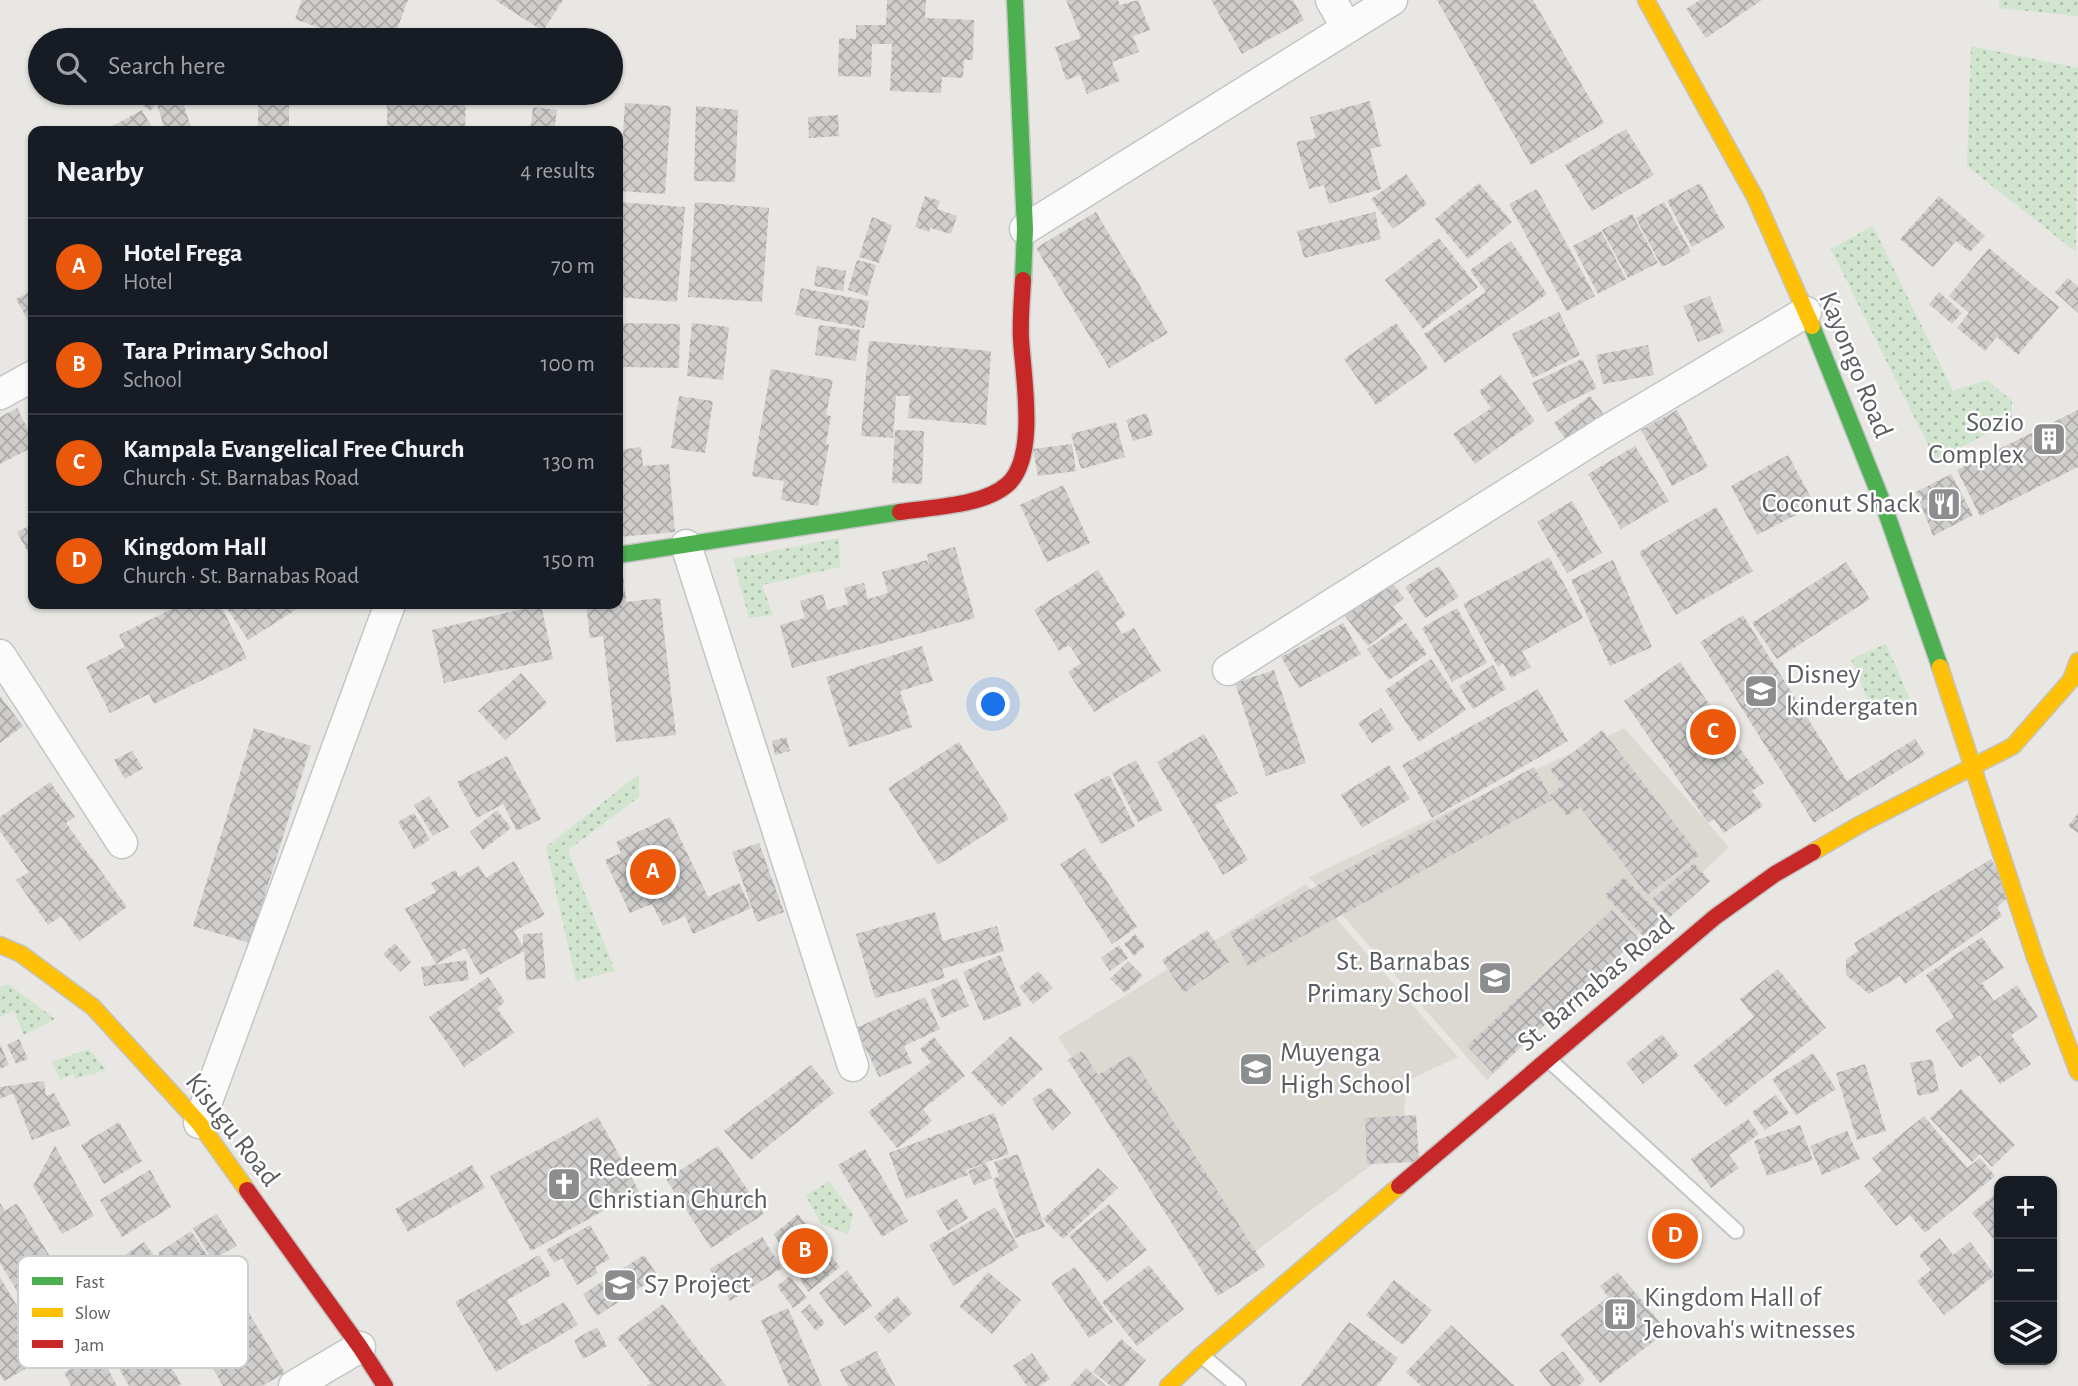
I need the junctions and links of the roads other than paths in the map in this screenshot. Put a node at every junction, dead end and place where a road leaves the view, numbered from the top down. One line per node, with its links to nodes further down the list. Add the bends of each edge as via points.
1 (1015, 0): 6 (street)
2 (1331, 0): 5 (street)
3 (1392, 0): 5 (street)
4 (1646, 0): 7 (street, Kayongo Road, via 1755,197)
5 (1347, 28): 6 (street)
6 (1025, 229): 10 (street, via 1021,336 1024,448 1018,471 1007,485 979,500)
7 (1806, 312): 15 (street, via 1603,433); 16 (street, Kayongo Road, via 1884,506)
8 (28, 379): 9 (street)
9 (0, 394)
10 (686, 545): 11 (street); 20 (street)
11 (623, 554)
12 (388, 609): 22 (street)
13 (0, 655): 17 (street)
14 (2078, 661): 16 (street, St. Barnabas Road, via 2071,680 2037,722 2013,746)
15 (1228, 670)
16 (1974, 767): 19 (street, St. Barnabas Road, via 1775,874 1715,917); 21 (street, Kayongo Road, via 2035,957)
17 (122, 842)
18 (0, 945): 22 (street, Kisugu Road, via 21,954 93,1007)
19 (1549, 1059): 23 (lane); 25 (street, St. Barnabas Road)
20 (853, 1066)
21 (2078, 1072)
22 (200, 1123): 24 (street, Kisugu Road)
23 (1736, 1231)
24 (360, 1347): 26 (street); 27 (street, Kisugu Road)
25 (1201, 1355): 28 (street, St. Barnabas Road); 29 (lane)
26 (294, 1386)
27 (385, 1386)
28 (1168, 1386)
29 (1237, 1386)

